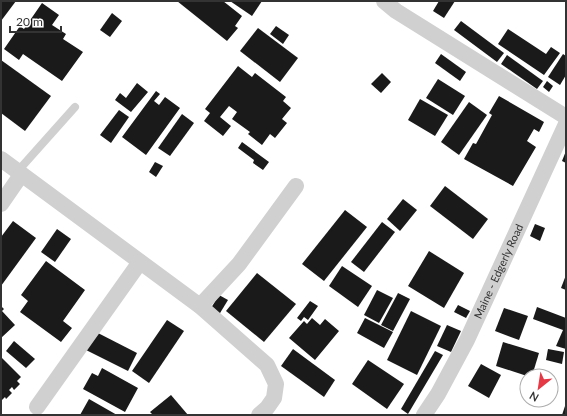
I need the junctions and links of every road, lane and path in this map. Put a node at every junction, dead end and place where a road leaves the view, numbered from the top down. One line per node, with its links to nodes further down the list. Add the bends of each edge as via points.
1 (384, 1): 3 (street)
2 (75, 107): 6 (lane)
3 (566, 117)
4 (566, 124): 13 (street, Maine - Edgerly Road, via 467,340)
5 (1, 159): 6 (street)
6 (19, 173): 8 (street); 9 (street)
7 (296, 186): 10 (street, via 239,264)
8 (1, 204)
9 (140, 262): 10 (street); 11 (street)
10 (200, 306): 12 (street, via 267,364 276,384 274,398)
11 (37, 407)
12 (259, 415)
13 (424, 415)

